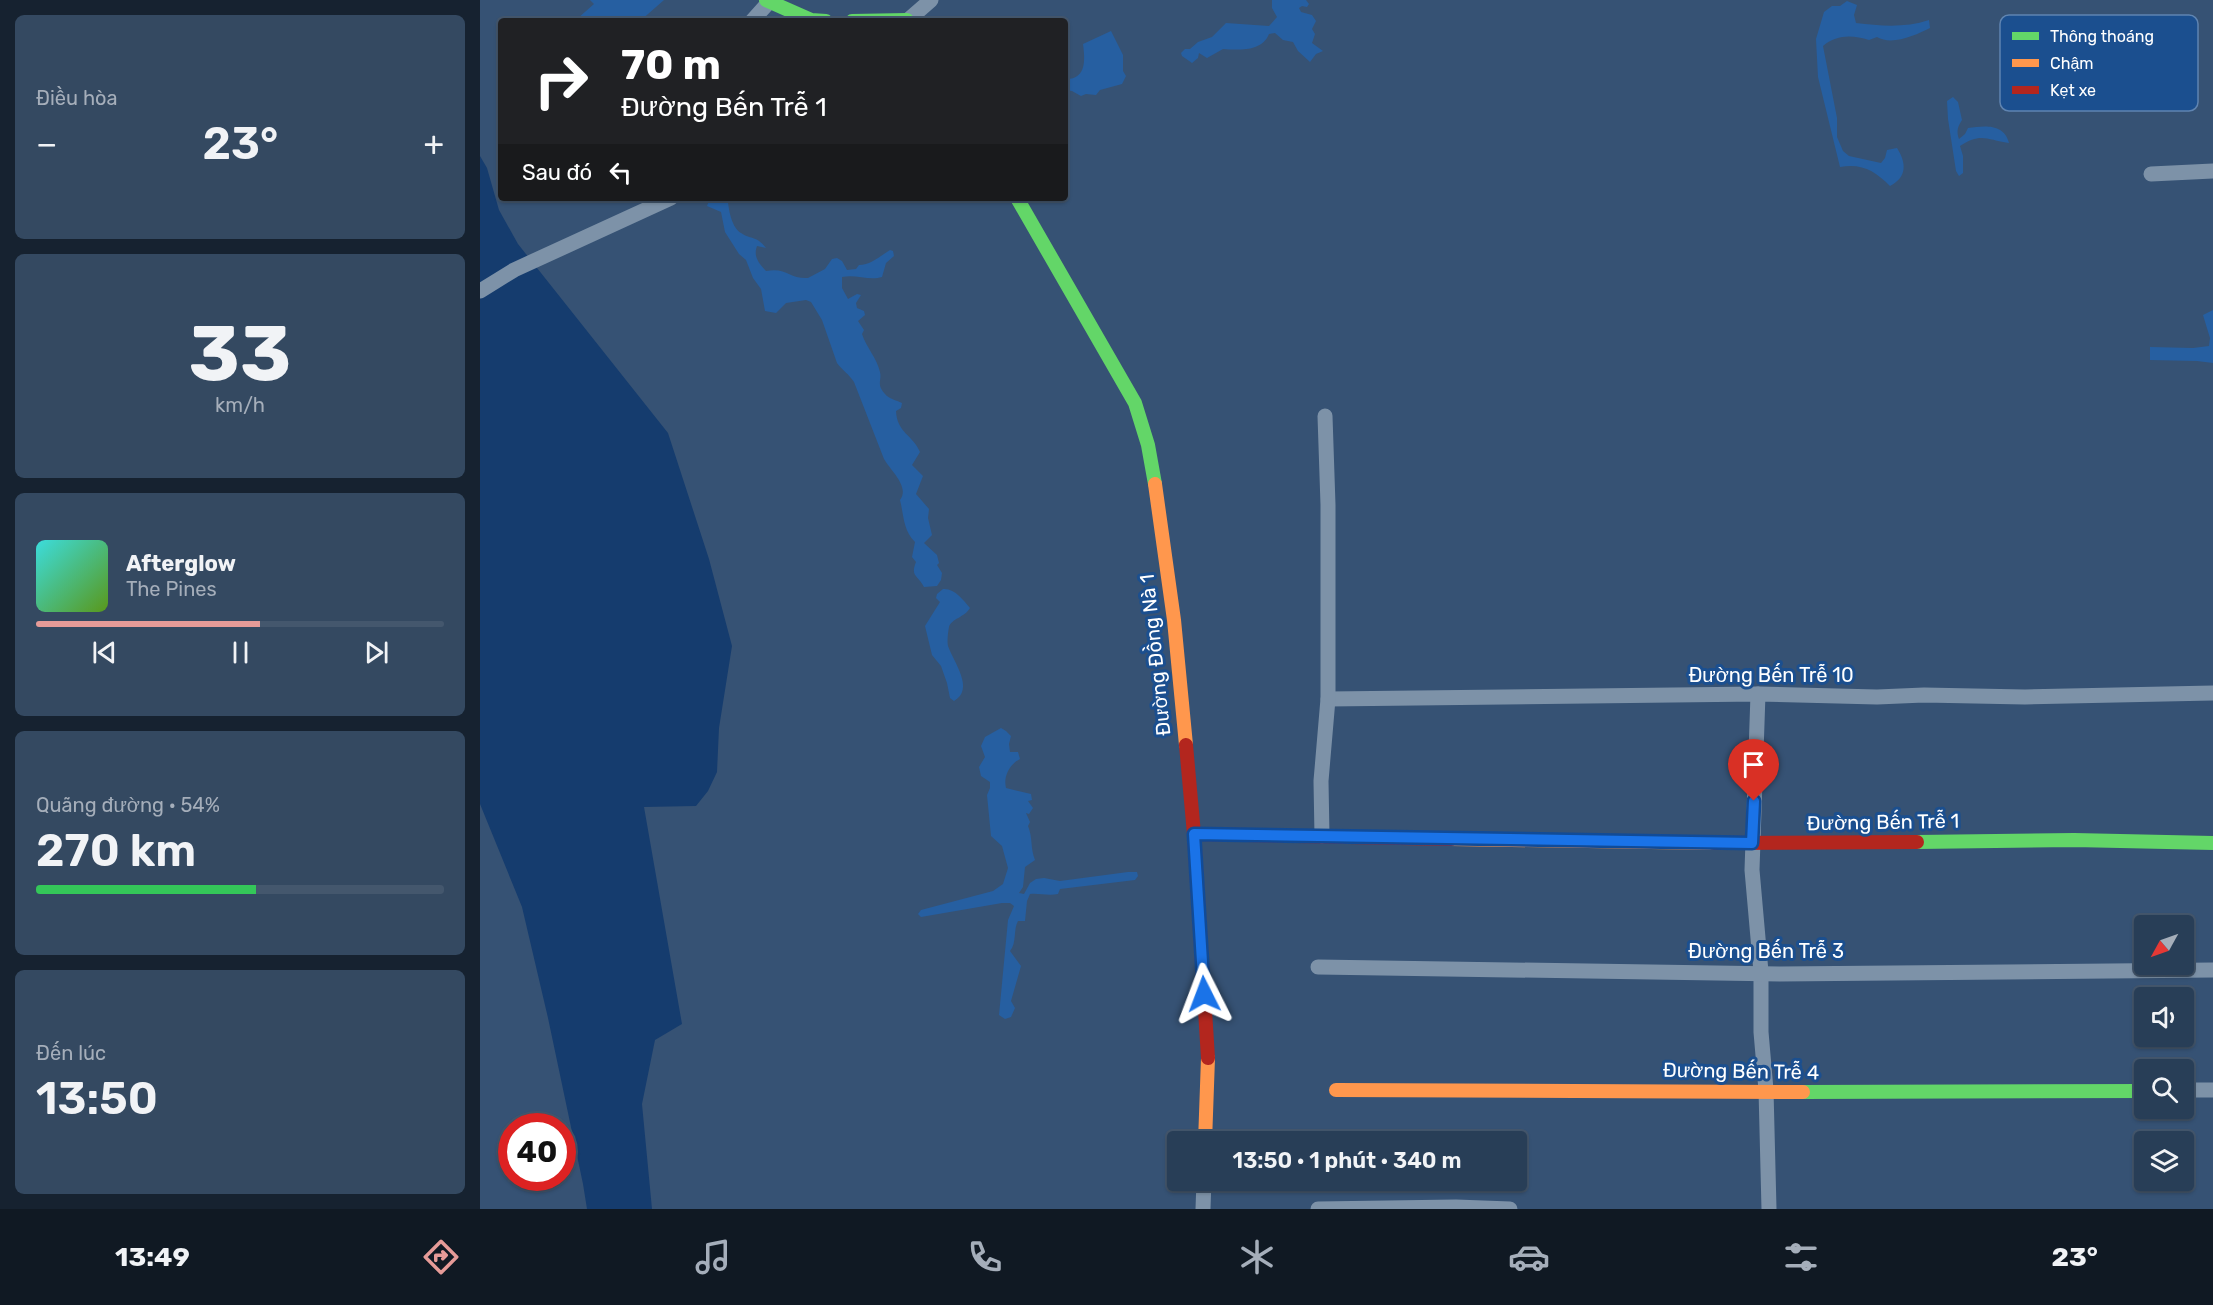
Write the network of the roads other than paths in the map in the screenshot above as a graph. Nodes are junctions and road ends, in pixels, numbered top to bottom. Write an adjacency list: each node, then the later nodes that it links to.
1 (930, 0): 5 (street)
2 (768, 1): 3 (street); 4 (street)
3 (754, 18)
4 (806, 18)
5 (910, 18)
6 (2213, 171): 7 (street)
7 (2151, 174)
8 (664, 201): 10 (street)
9 (1019, 201): 17 (street, Đường Đồng Nà 1)
10 (514, 270): 11 (street); 12 (street)
11 (480, 278)
12 (480, 291)
13 (1325, 416): 16 (street)
14 (2213, 693): 15 (street, Đường Bến Trễ 10)
15 (1758, 694): 16 (street, Đường Bến Trễ 10); 19 (street)
16 (1328, 699): 18 (street)
17 (1194, 834): 18 (street, Đường Bến Trễ 1); 29 (street, Đường Đồng Nà 1)
18 (1322, 836): 19 (street, Đường Bến Trễ 1)
19 (1752, 843): 20 (street, Đường Bến Trễ 1); 23 (street)
20 (2213, 843)
21 (1318, 967): 23 (street, Đường Bến Trễ 3)
22 (2213, 970): 23 (street, Đường Bến Trễ 3)
23 (1761, 972): 25 (street)
24 (1336, 1089): 25 (street, Đường Bến Trễ 4)
25 (1766, 1090): 28 (street, Đường Bến Trễ 4); 34 (street)
26 (2194, 1090): 27 (street)
27 (2213, 1090)
28 (2134, 1091)
29 (1205, 1131)
30 (1204, 1191): 31 (street)
31 (1204, 1209)
32 (1318, 1209): 33 (street)
33 (1510, 1209)
34 (1769, 1209)

